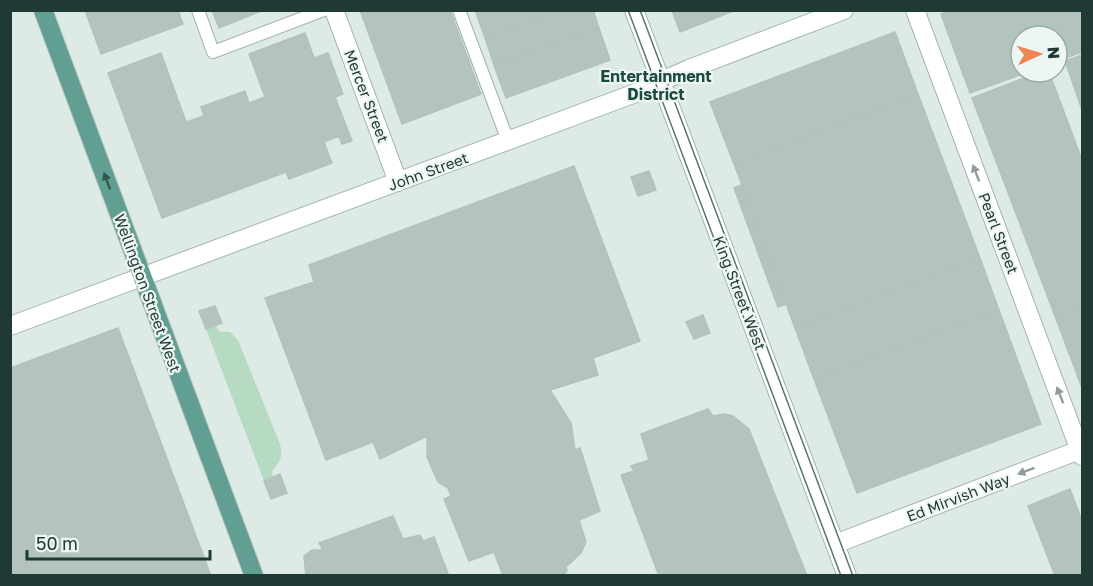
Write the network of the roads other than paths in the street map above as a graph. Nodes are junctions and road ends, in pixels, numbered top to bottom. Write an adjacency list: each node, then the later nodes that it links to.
1 (43, 10): 12 (main road, Wellington Street West, one-way to 1)
2 (198, 10): 3 (lane)
3 (324, 10)
4 (334, 10): 11 (street, Mercer Street)
5 (459, 10): 10 (lane)
6 (634, 10): 9 (street, King Street West)
7 (844, 10): 9 (street, John Street)
8 (915, 10): 14 (street, Pearl Street, one-way to 8)
9 (660, 81): 10 (street, John Street); 15 (street, King Street West)
10 (508, 141): 11 (street, John Street)
11 (398, 182): 12 (street, John Street)
12 (142, 276): 13 (street, John Street); 16 (main road, Wellington Street West)
13 (10, 326)
14 (1082, 451): 15 (street, Ed Mirvish Way, one-way to 15)
15 (835, 544): 17 (street, King Street West)
16 (254, 576)
17 (847, 576)

